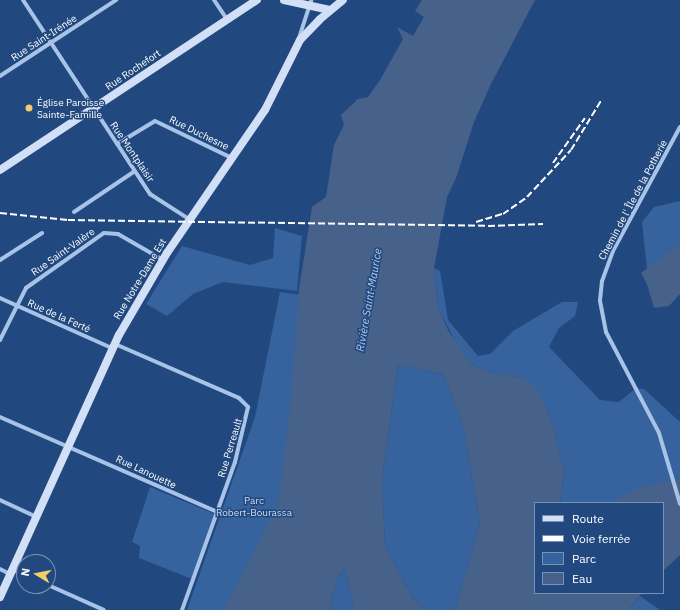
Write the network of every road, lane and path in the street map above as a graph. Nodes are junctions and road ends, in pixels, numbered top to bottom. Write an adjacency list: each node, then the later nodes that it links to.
1 (23, 0): 10 (street, Rue Montplaisir)
2 (116, 0): 10 (street, Rue Saint-Irénée)
3 (214, 0): 9 (street)
4 (257, 0): 9 (street, Rue Rochefort)
5 (284, 0): 7 (street)
6 (343, 0): 8 (street, Rue Notre-Dame Est)
7 (311, 3): 8 (street); 11 (street)
8 (330, 10): 11 (street, Rue Notre-Dame Est)
9 (226, 20): 13 (street, Rue Rochefort)
10 (51, 43): 12 (street, Rue Saint-Irénée); 13 (street, Rue Montplaisir)
11 (296, 48): 16 (street, Rue Notre-Dame Est)
12 (0, 76)
13 (94, 108): 15 (street, Rue Montplaisir); 17 (street, Rue Rochefort)
14 (680, 127): 31 (street, Chemin de l' Île de la Potherie)
15 (117, 144): 16 (street, Rue Duchesne); 18 (street, Rue Montplaisir)
16 (233, 158): 20 (street, Rue Notre-Dame Est)
17 (0, 170)
18 (135, 171): 19 (street); 20 (street, Rue Montplaisir)
19 (74, 212)
20 (189, 219): 23 (street, Rue Notre-Dame Est)
21 (42, 233): 22 (street)
22 (0, 260)
23 (162, 260): 25 (street, Rue Saint-Valère); 27 (street, Rue Notre-Dame Est)
24 (0, 298): 25 (street, Rue de la Ferté)
25 (16, 305): 26 (street, Rue Saint-Valère); 27 (street, Rue de la Ferté)
26 (0, 340)
27 (113, 346): 29 (street, Rue Notre-Dame Est); 32 (street, Rue Perreault)
28 (0, 417): 29 (street, Rue Lanouette)
29 (67, 448): 32 (street, Rue Lanouette); 33 (street, Rue Notre-Dame Est)
30 (0, 500): 33 (street)
31 (680, 504)
32 (217, 512): 40 (street, Rue Perreault)
33 (36, 517): 35 (street, Rue Notre-Dame Est)
34 (0, 569): 35 (street)
35 (11, 572): 36 (street); 38 (street, Rue Notre-Dame Est)
36 (16, 573)
37 (56, 589): 39 (street)
38 (0, 597)
39 (104, 610)
40 (182, 610)

